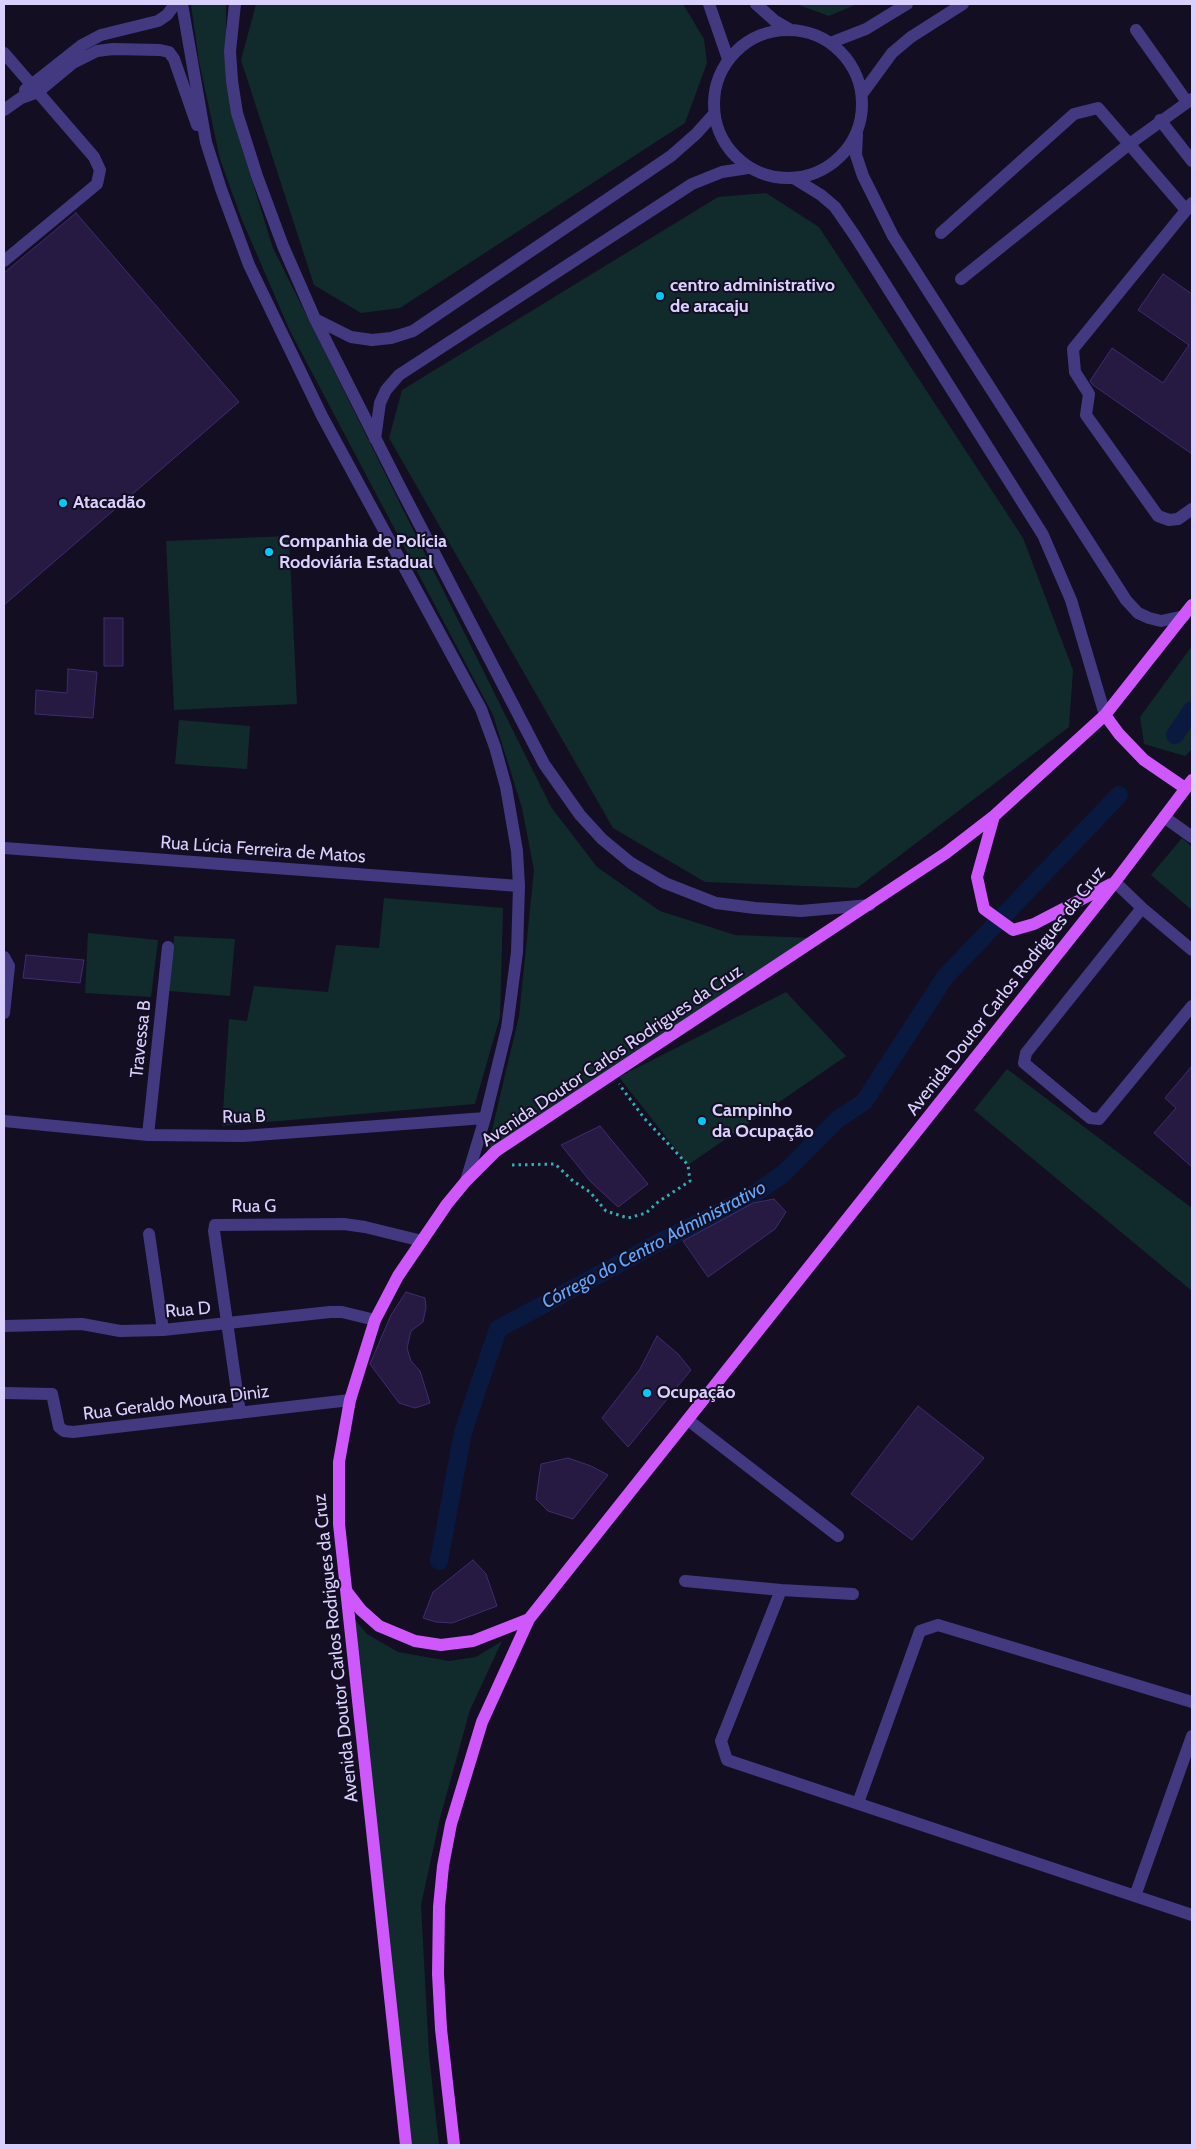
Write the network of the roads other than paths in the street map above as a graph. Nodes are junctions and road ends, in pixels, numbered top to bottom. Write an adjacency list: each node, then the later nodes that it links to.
1 (175, 4): 13 (street)
2 (182, 4): 20 (street)
3 (235, 4): 29 (street)
4 (709, 4): 12 (street)
5 (756, 4): 8 (street)
6 (907, 4): 10 (street)
7 (963, 4): 14 (street)
8 (789, 29): 10 (street); 12 (street)
9 (1136, 30): 15 (street)
10 (830, 42): 14 (street)
11 (4, 53): 13 (street)
12 (728, 59): 17 (street)
13 (35, 88): 16 (street); 20 (street); 27 (street)
14 (862, 94): 19 (street)
15 (1190, 100): 18 (street)
16 (4, 110)
17 (714, 114): 23 (street); 29 (street)
18 (1160, 120): 21 (street); 22 (street)
19 (856, 134): 24 (street); 33 (street)
20 (206, 142): 41 (street)
21 (1128, 145): 25 (street); 26 (street); 28 (street)
22 (1192, 161)
23 (748, 168): 24 (street); 30 (street)
24 (795, 179): 34 (street)
25 (1189, 207): 31 (street)
26 (941, 233)
27 (4, 261)
28 (962, 279)
29 (315, 319): 30 (street)
30 (375, 439): 42 (street)
31 (1192, 508)
32 (1192, 605): 33 (main road, Avenida Doutor Carlos Rodrigues da Cruz)
33 (1184, 616): 34 (main road, Avenida Doutor Carlos Rodrigues da Cruz)
34 (1105, 715): 35 (main road); 36 (main road, Avenida Doutor Carlos Rodrigues da Cruz)
35 (1189, 784): 37 (main road, Avenida Doutor Carlos Rodrigues da Cruz)
36 (994, 816): 40 (main road); 42 (main road, Avenida Doutor Carlos Rodrigues da Cruz)
37 (1164, 817): 38 (street); 40 (main road, Avenida Doutor Carlos Rodrigues da Cruz)
38 (1192, 837)
39 (4, 848): 41 (street, Rua Lúcia Ferreira de Matos)
40 (1115, 882): 43 (street); 62 (main road, Avenida Doutor Carlos Rodrigues da Cruz)
41 (519, 886): 50 (street)
42 (870, 905): 52 (main road, Avenida Doutor Carlos Rodrigues da Cruz)
43 (1142, 908): 45 (street); 47 (street)
44 (168, 947): 51 (street, Travessa B)
45 (1192, 950)
46 (6, 959): 48 (street)
47 (1192, 1006)
48 (4, 1013)
49 (6, 1118): 51 (street, Rua B)
50 (485, 1118): 51 (street, Rua B); 52 (street)
51 (148, 1135)
52 (466, 1181): 54 (main road, Avenida Doutor Carlos Rodrigues da Cruz)
53 (149, 1234): 58 (street)
54 (422, 1241): 55 (main road, Avenida Doutor Carlos Rodrigues da Cruz); 56 (street, Rua G)
55 (375, 1320): 56 (street, Rua D); 60 (main road, Avenida Doutor Carlos Rodrigues da Cruz)
56 (228, 1324): 58 (street, Rua D); 61 (street, Rua G)
57 (4, 1326): 58 (street, Rua D)
58 (164, 1330)
59 (4, 1393): 61 (street, Rua Geraldo Moura Diniz)
60 (350, 1400): 61 (street, Rua Geraldo Moura Diniz); 66 (main road, Avenida Doutor Carlos Rodrigues da Cruz)
61 (240, 1413)
62 (688, 1420): 63 (street); 68 (main road, Avenida Doutor Carlos Rodrigues da Cruz)
63 (838, 1536)
64 (685, 1581): 65 (street)
65 (781, 1590): 67 (street); 71 (street)
66 (347, 1592): 68 (main road); 74 (main road, Avenida Doutor Carlos Rodrigues da Cruz)
67 (853, 1594)
68 (529, 1619): 75 (main road, Avenida Doutor Carlos Rodrigues da Cruz)
69 (1192, 1702): 71 (street)
70 (1192, 1736): 72 (street)
71 (858, 1803): 72 (street)
72 (1135, 1896): 73 (street)
73 (1192, 1915)
74 (406, 2145)
75 (454, 2145)

